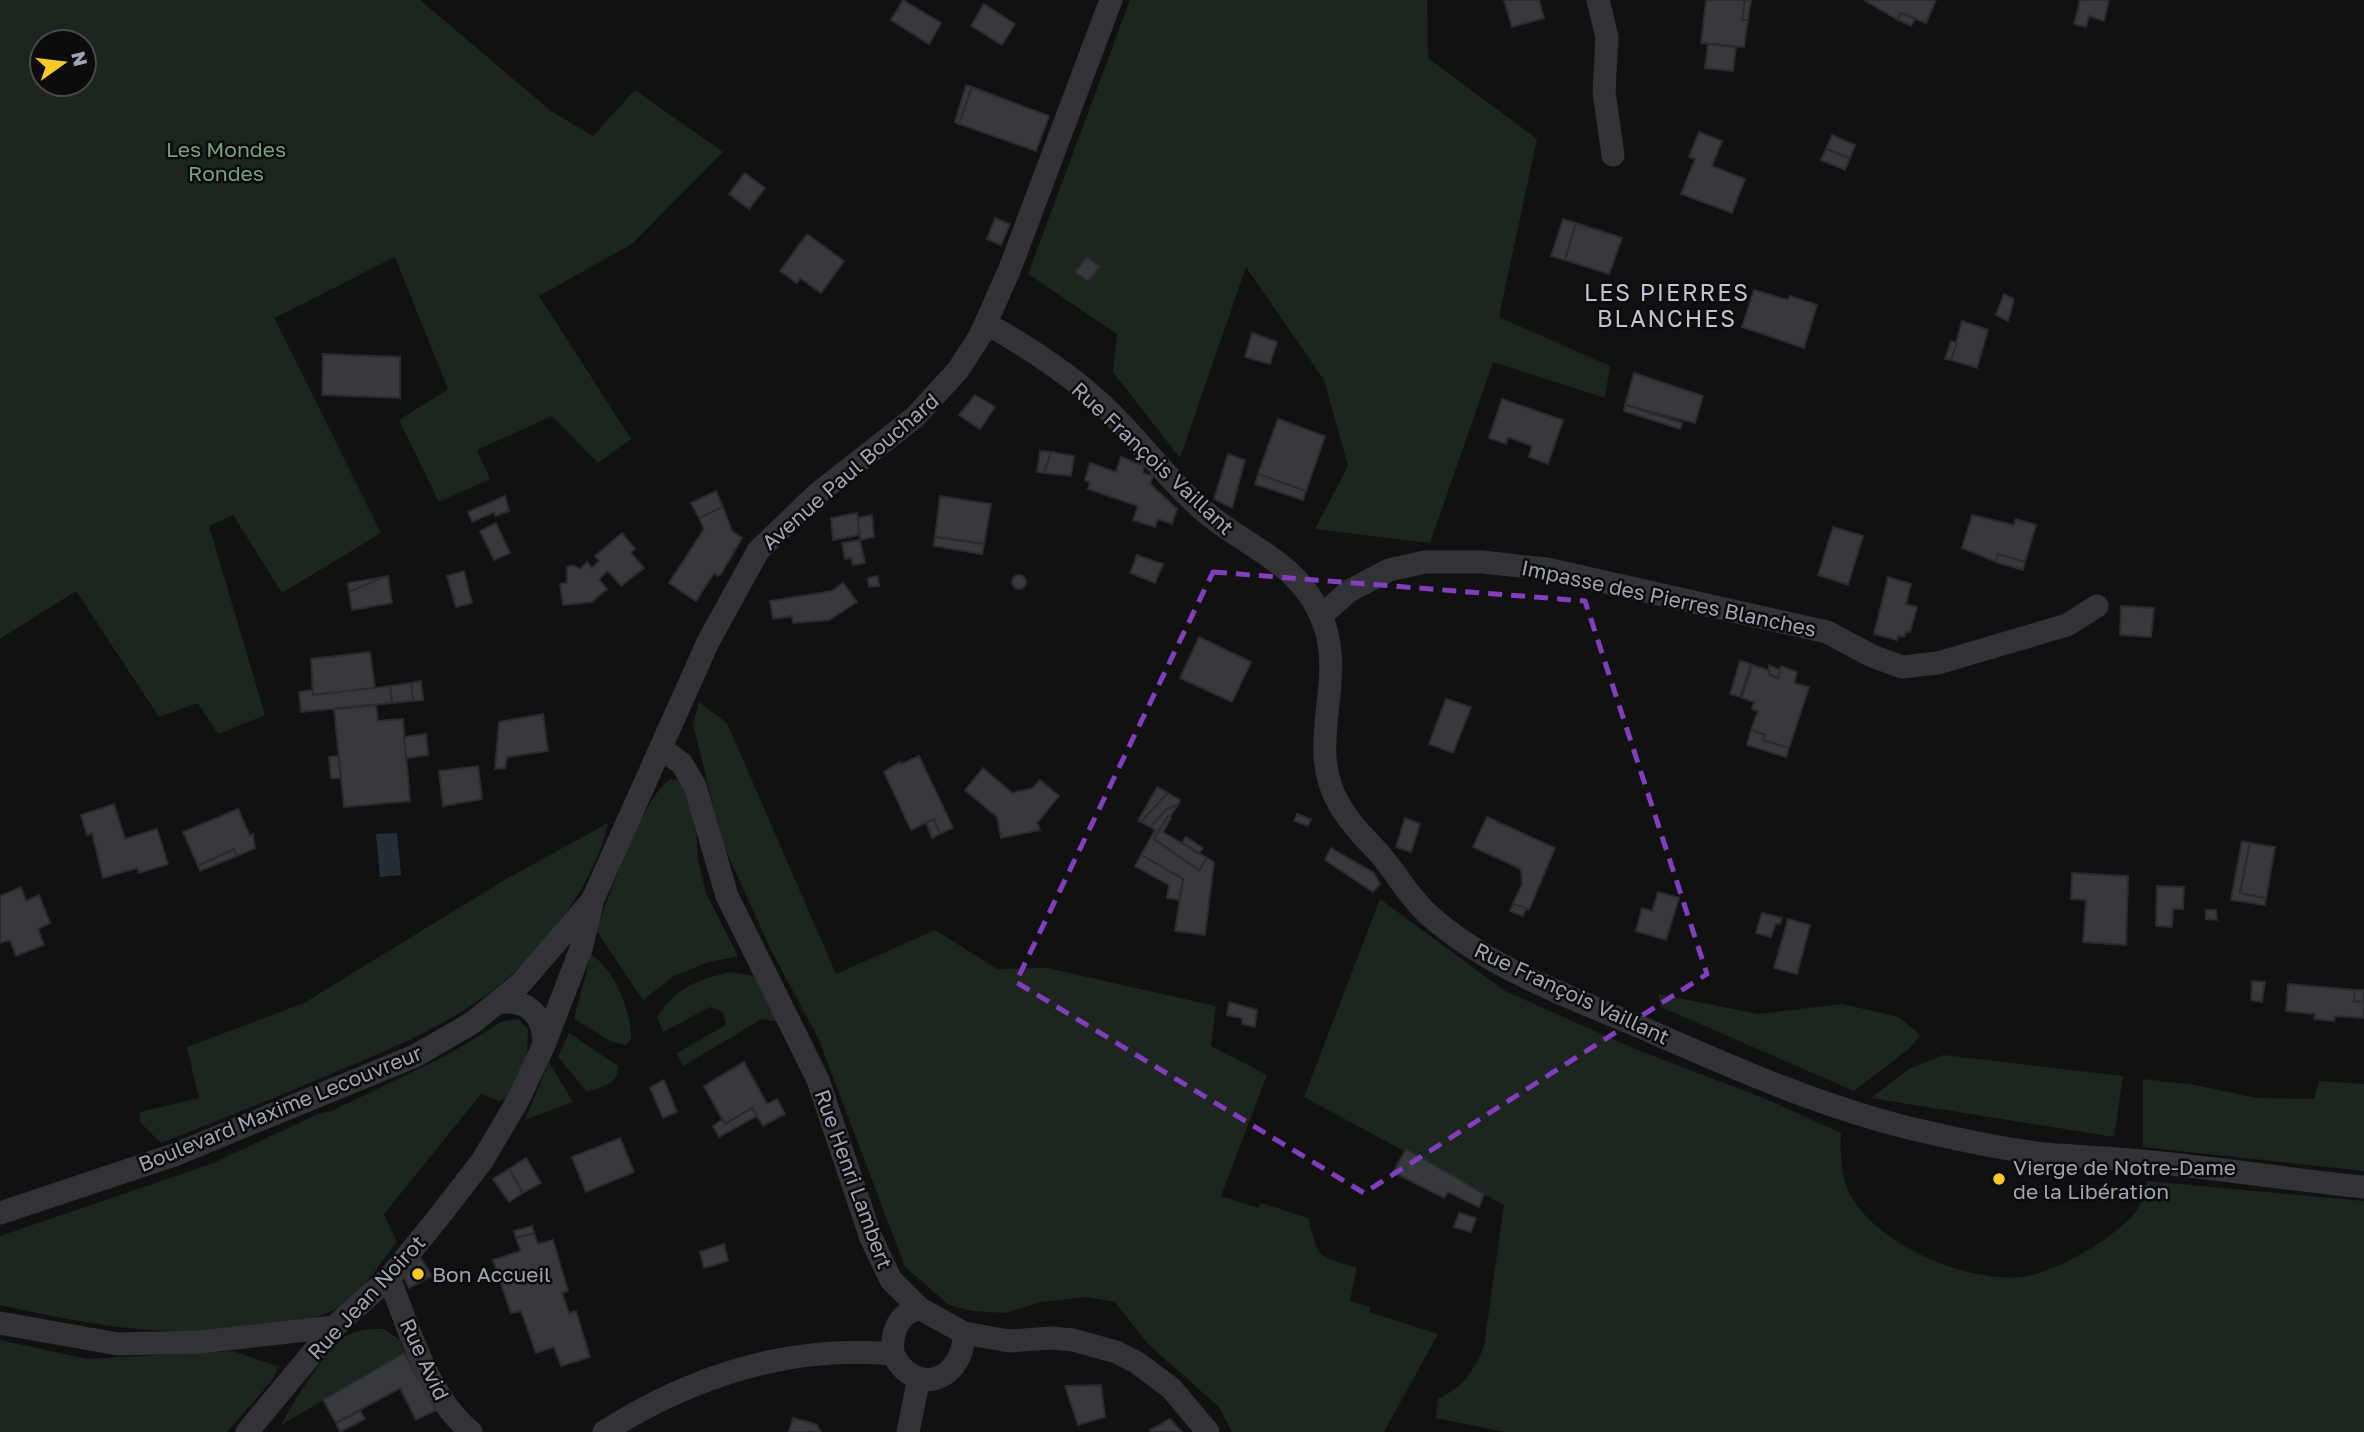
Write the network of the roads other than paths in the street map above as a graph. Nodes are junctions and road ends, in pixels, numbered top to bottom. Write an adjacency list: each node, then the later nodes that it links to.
1 (1111, 0): 4 (street, Avenue Paul Bouchard)
2 (1598, 0): 3 (street)
3 (1613, 155)
4 (987, 324): 6 (street, Rue François Vaillant); 7 (street, Avenue Paul Bouchard)
5 (2097, 606): 6 (street, Impasse des Pierres Blanches)
6 (1321, 616): 11 (street, Rue François Vaillant)
7 (661, 748): 8 (street, Avenue Paul Bouchard); 14 (street, Rue Henri Lambert)
8 (593, 899): 9 (street, Boulevard Maxime Lecouvreur); 10 (street, Rue Jean Noirot)
9 (497, 1003): 10 (street); 12 (street, Boulevard Maxime Lecouvreur)
10 (544, 1045): 13 (street, Rue Jean Noirot)
11 (2364, 1187)
12 (0, 1213)
13 (389, 1278): 16 (street, Rue Jean Noirot); 21 (street, Rue Avid)
14 (919, 1308): 17 (street, Rue Henri Lambert); 18 (street)
15 (0, 1323): 16 (street)
16 (334, 1327): 20 (street, Rue Jean Noirot)
17 (964, 1333): 19 (street); 24 (street, Rue Henri Lambert)
18 (893, 1354): 19 (street); 22 (street)
19 (919, 1378): 23 (street)
20 (247, 1432)
21 (471, 1432)
22 (604, 1432)
23 (908, 1432)
24 (1208, 1432)

